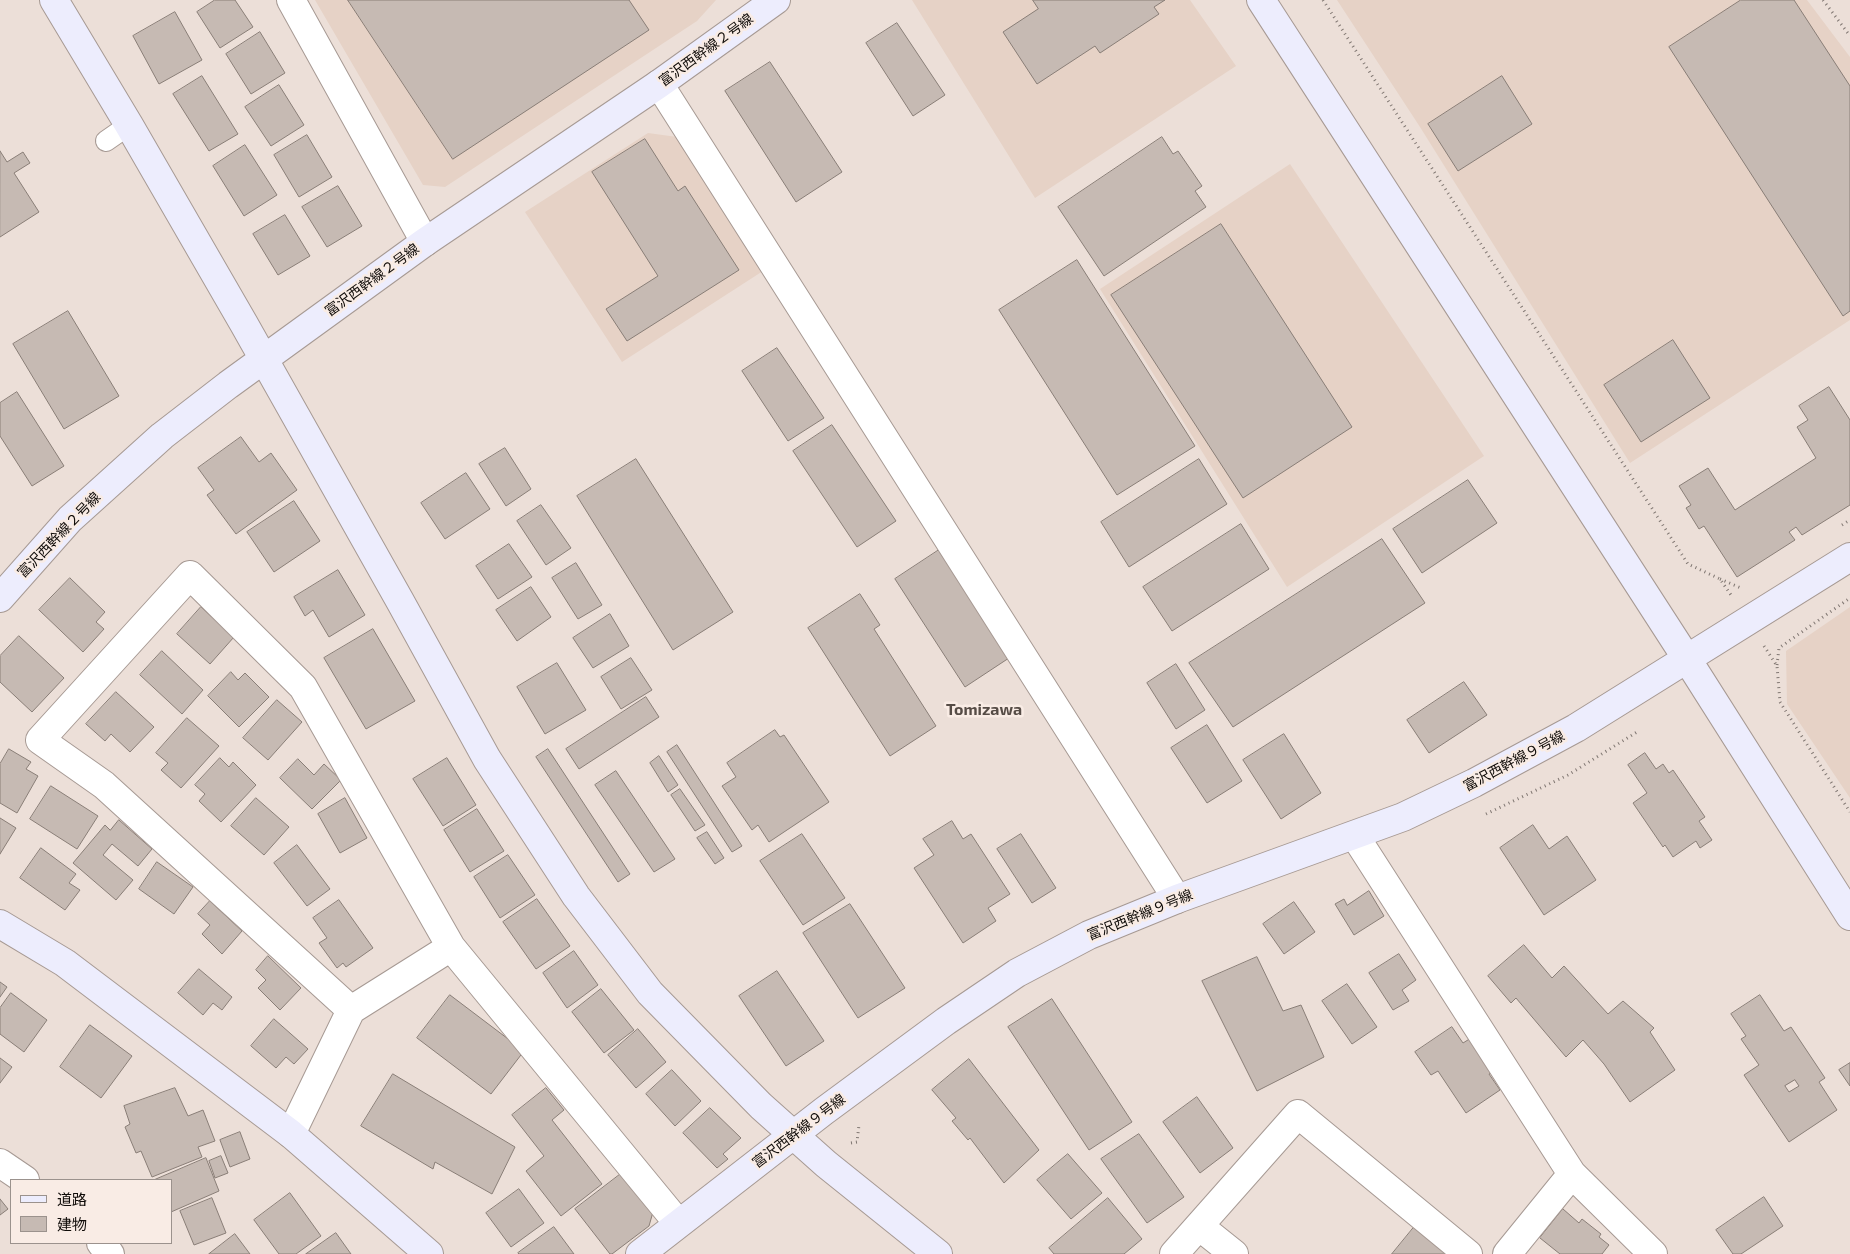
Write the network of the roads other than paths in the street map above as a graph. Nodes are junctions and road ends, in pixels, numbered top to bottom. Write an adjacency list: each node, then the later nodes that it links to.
1 (54, 0): 6 (street)
2 (291, 0): 8 (street)
3 (776, 0): 5 (street, 富沢西幹線２号線)
4 (1261, 0): 12 (street)
5 (659, 84): 8 (street, 富沢西幹線２号線); 14 (street)
6 (129, 125): 7 (lane); 9 (street)
7 (106, 141)
8 (425, 242): 9 (street, 富沢西幹線２号線)
9 (262, 358): 11 (street, 富沢西幹線２号線); 20 (street)
10 (1850, 557): 12 (street, 富沢西幹線９号線)
11 (0, 598)
12 (1687, 659): 13 (street, 富沢西幹線９号線); 15 (street)
13 (1355, 836): 14 (street, 富沢西幹線９号線); 22 (street)
14 (1177, 899): 20 (street, 富沢西幹線９号線)
15 (1850, 916)
16 (0, 924): 19 (street)
17 (450, 947): 18 (street); 18 (street); 24 (street)
18 (351, 1010): 19 (street)
19 (291, 1134): 29 (street)
20 (792, 1135): 24 (street, 富沢西幹線９号線); 31 (street)
21 (0, 1163): 23 (street)
22 (1572, 1174): 27 (street); 35 (street)
23 (24, 1179)
24 (678, 1223): 30 (street, 富沢西幹線９号線)
25 (1199, 1226): 32 (street); 33 (street); 34 (street)
26 (102, 1244): 28 (street)
27 (1642, 1251)
28 (110, 1254)
29 (429, 1254)
30 (640, 1254)
31 (938, 1254)
32 (1174, 1254)
33 (1234, 1254)
34 (1468, 1254)
35 (1507, 1254)

